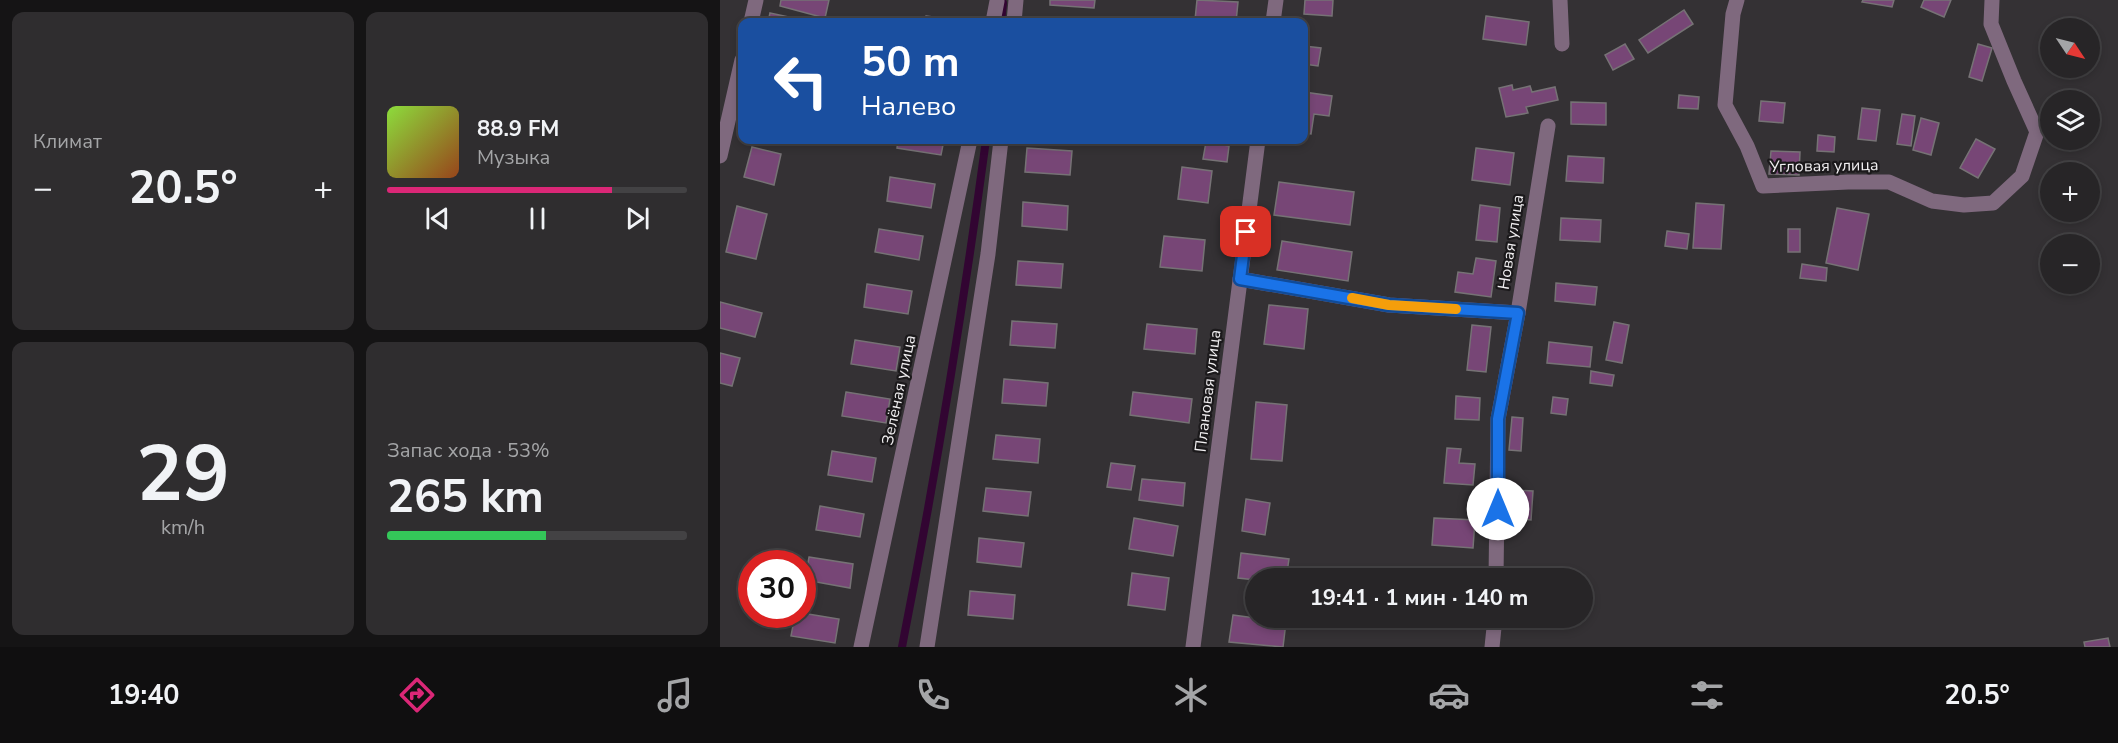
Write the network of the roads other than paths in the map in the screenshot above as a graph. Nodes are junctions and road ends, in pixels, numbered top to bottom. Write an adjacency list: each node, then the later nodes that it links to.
1 (756, 0): 8 (street)
2 (1016, 0): 10 (street)
3 (1276, 0): 11 (street)
4 (1560, 0): 12 (street)
5 (1737, 0): 6 (street, Угловая улица)
6 (1992, 0)
7 (998, 1): 9 (street)
8 (752, 18)
9 (994, 18)
10 (1014, 18)
11 (1274, 18)
12 (1562, 44)
13 (738, 77): 18 (street)
14 (1548, 126): 20 (street, Новая улица)
15 (969, 144): 23 (street, Зелёная улица)
16 (1001, 144): 24 (street)
17 (1257, 144): 19 (street, Плановая улица)
18 (720, 156)
19 (1240, 279): 20 (street); 25 (street, Плановая улица)
20 (1518, 313): 21 (street, Новая улица)
21 (1496, 568)
22 (1494, 628): 26 (street)
23 (861, 647)
24 (927, 647)
25 (1193, 647)
26 (1492, 647)

